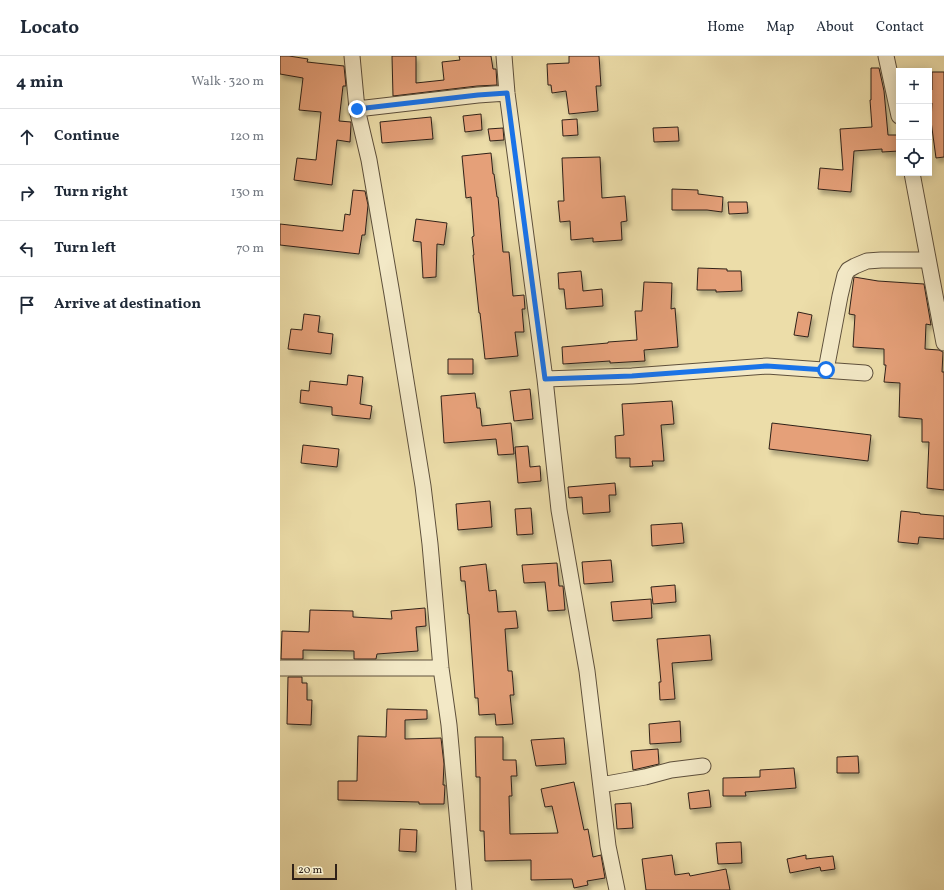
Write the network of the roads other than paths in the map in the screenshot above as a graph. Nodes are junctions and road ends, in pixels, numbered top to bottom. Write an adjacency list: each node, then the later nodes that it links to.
1 (352, 56): 6 (street)
2 (504, 56): 4 (street)
3 (886, 56): 5 (street)
4 (507, 93): 6 (street); 12 (street)
5 (896, 104)
6 (357, 109): 14 (street)
7 (913, 176): 8 (street)
8 (928, 260): 9 (street); 10 (street)
9 (944, 343)
10 (826, 370): 11 (street); 12 (street)
11 (865, 373)
12 (545, 379): 16 (street)
13 (280, 668): 14 (street)
14 (441, 668): 17 (street)
15 (703, 766): 16 (street)
16 (601, 785): 18 (street)
17 (464, 890)
18 (617, 890)

